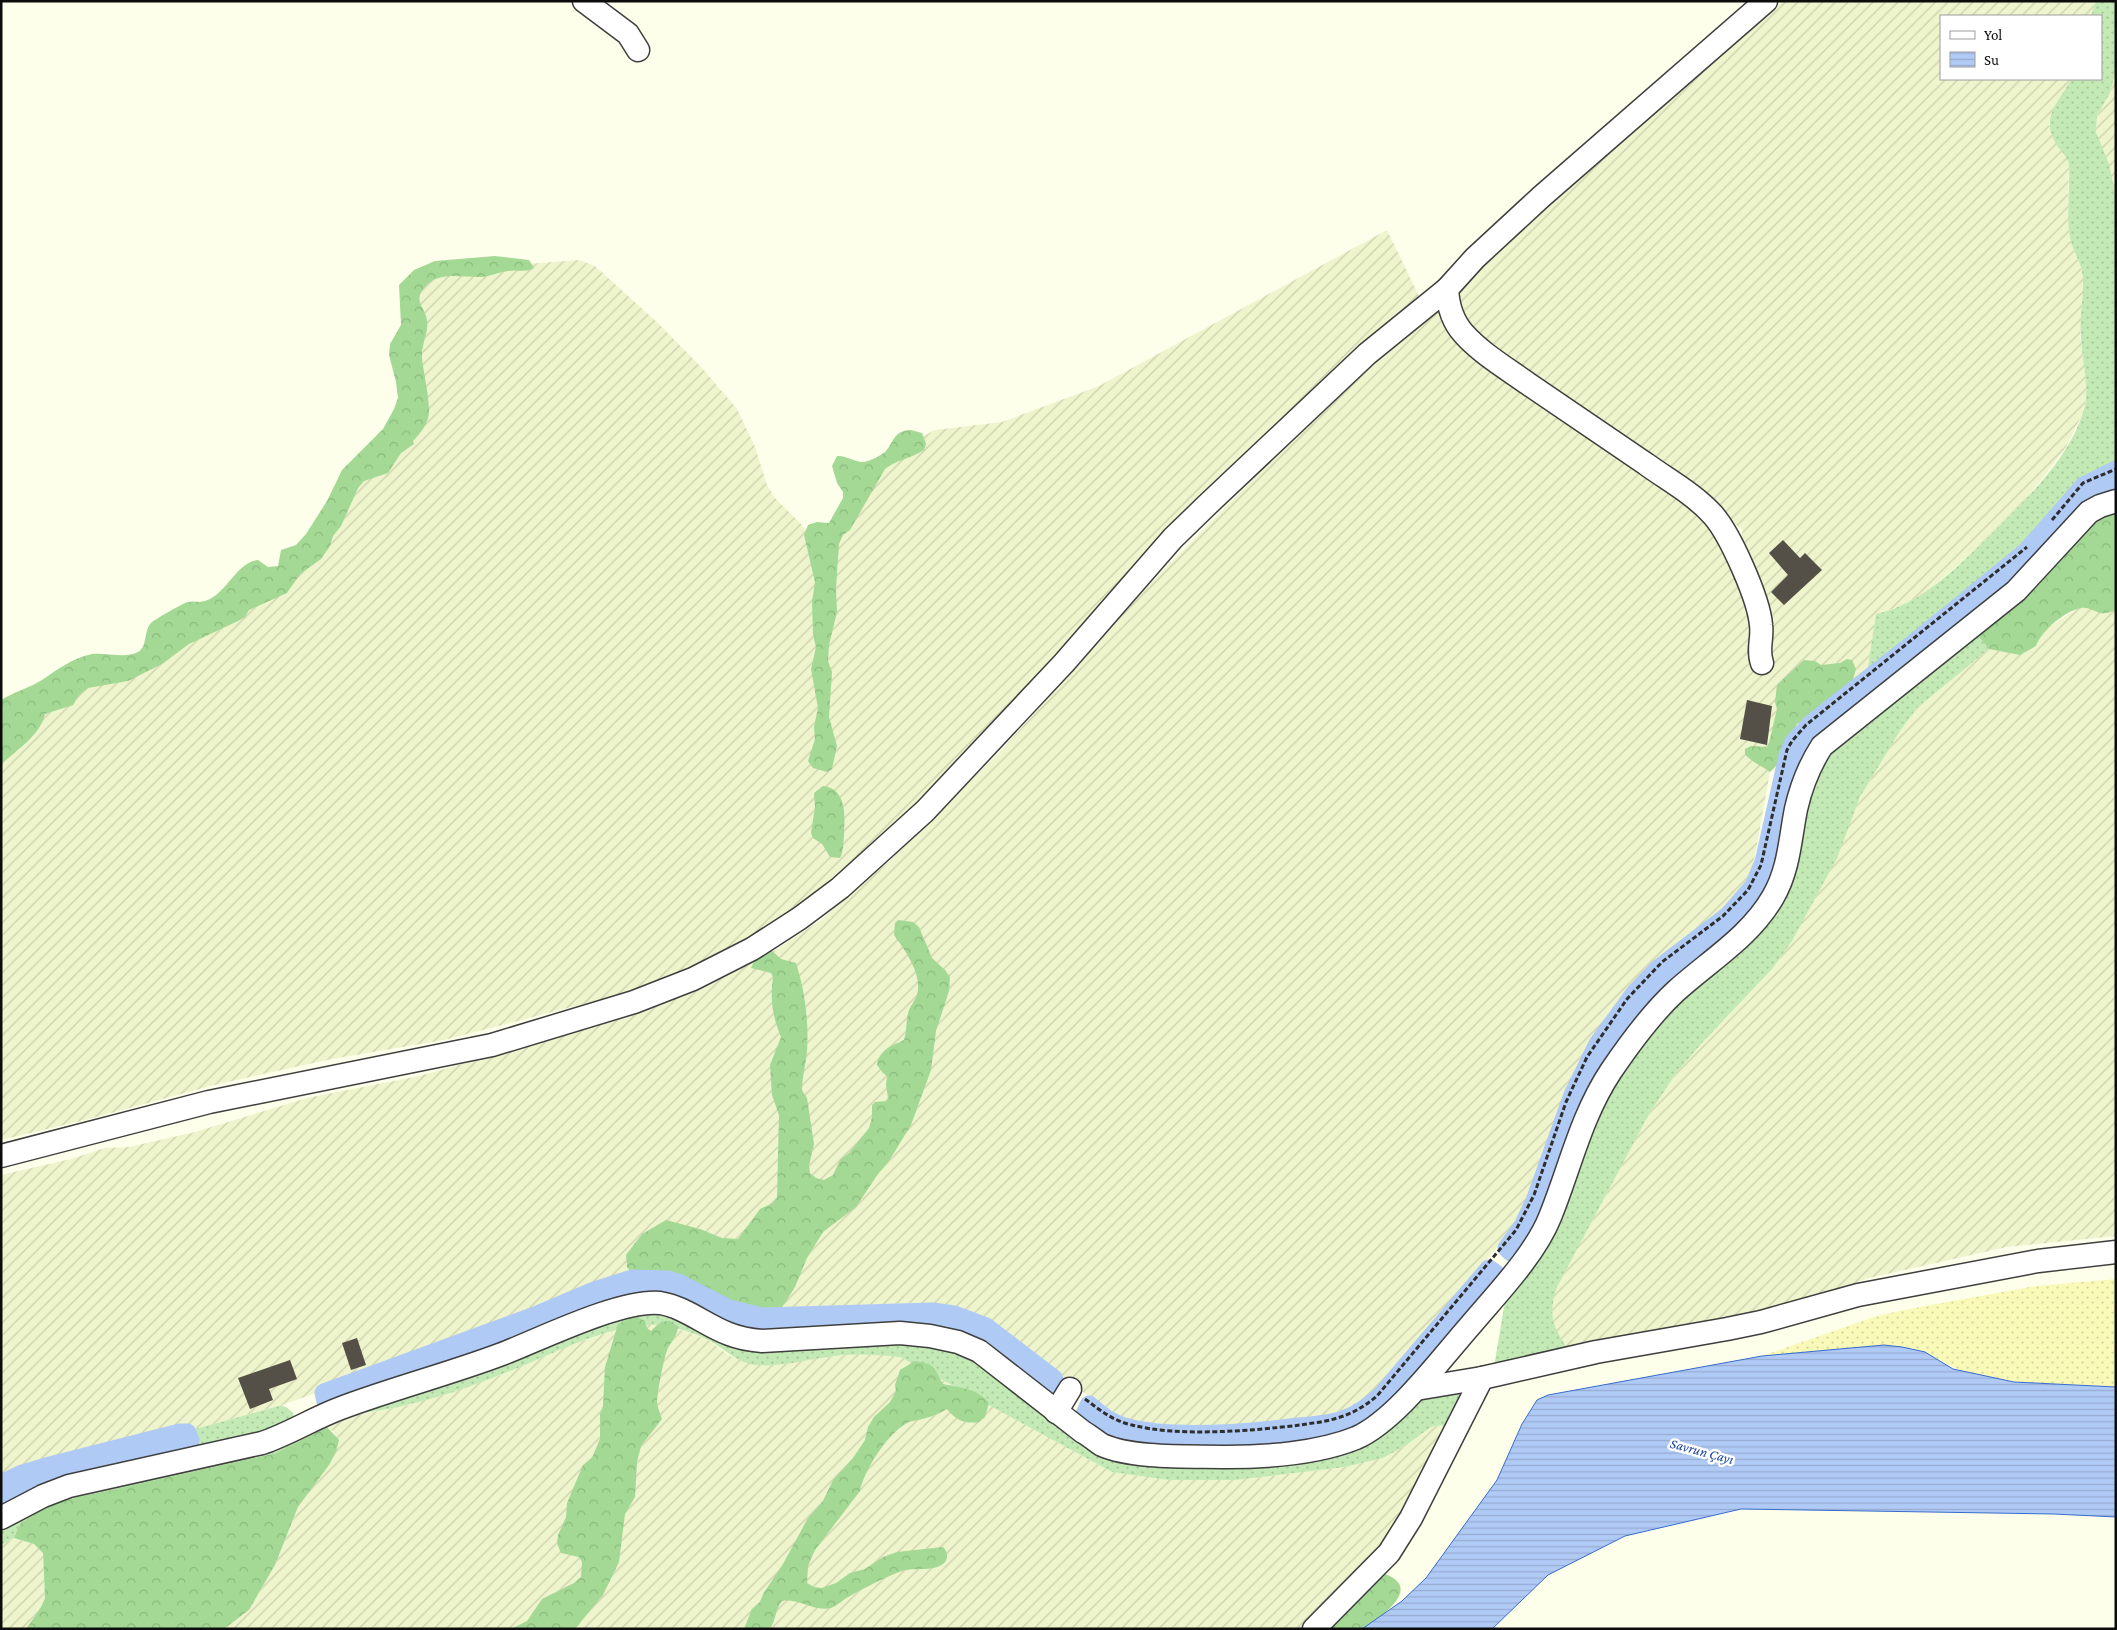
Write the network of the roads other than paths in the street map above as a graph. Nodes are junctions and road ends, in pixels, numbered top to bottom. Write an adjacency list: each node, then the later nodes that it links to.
1 (584, 1): 3 (street)
2 (1766, 1): 4 (street)
3 (638, 50)
4 (1447, 289): 6 (street); 7 (street)
5 (2116, 501): 11 (street)
6 (1762, 662)
7 (1, 1156)
8 (2116, 1252): 9 (street)
9 (1482, 1378): 11 (street); 14 (street)
10 (1070, 1389): 12 (street)
11 (1416, 1389): 12 (street)
12 (1056, 1412): 13 (street)
13 (1, 1518)
14 (1314, 1629)

